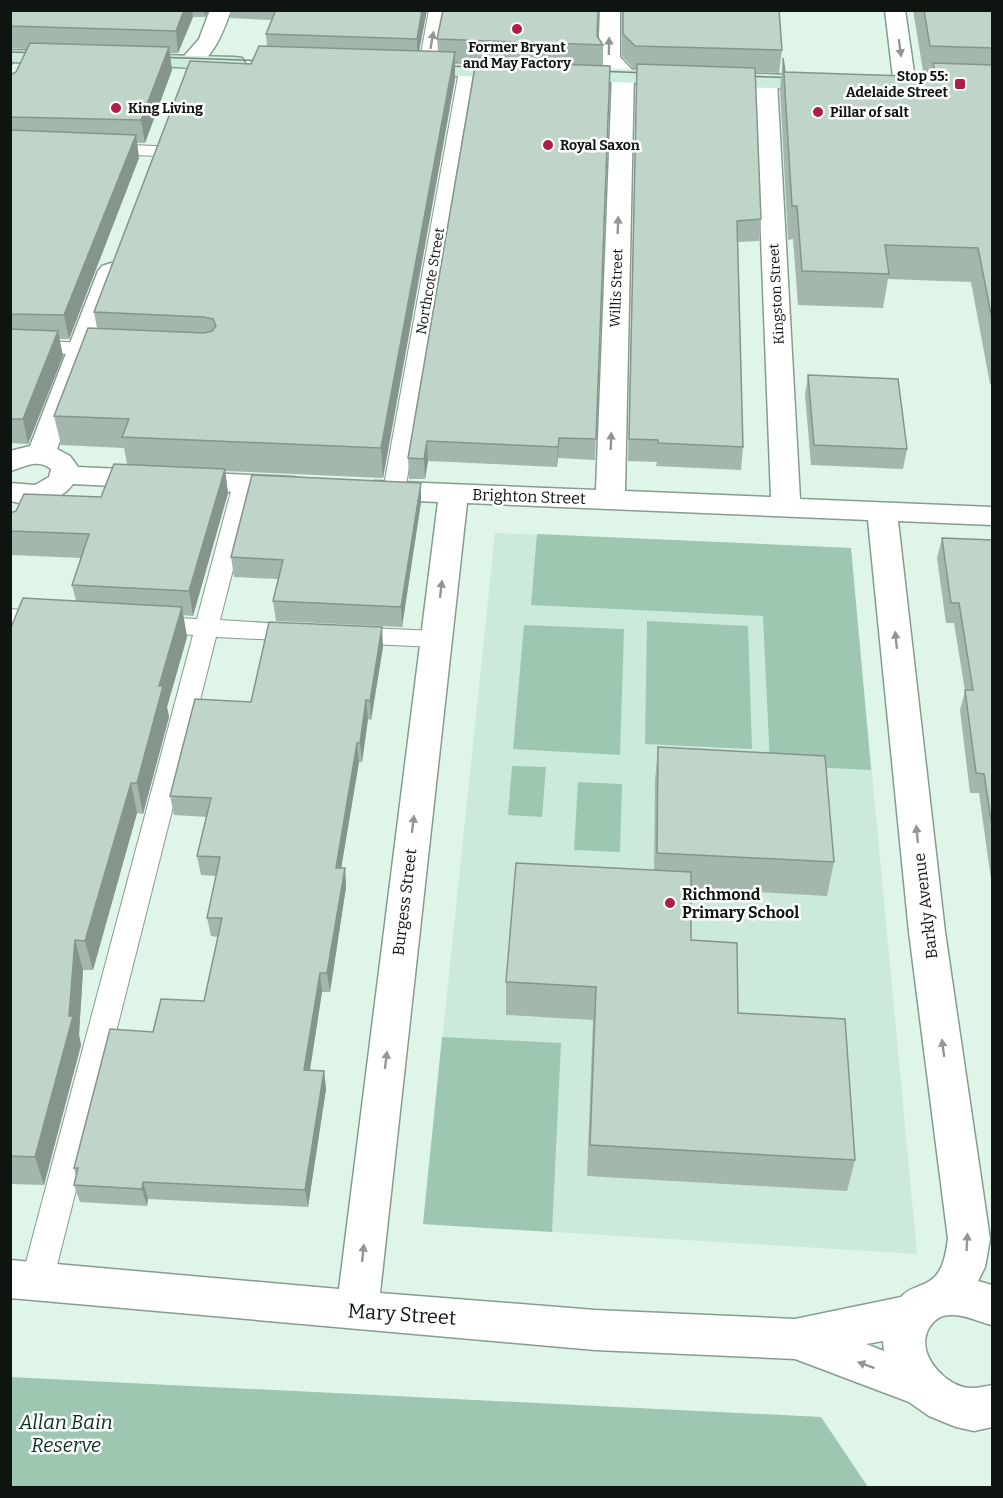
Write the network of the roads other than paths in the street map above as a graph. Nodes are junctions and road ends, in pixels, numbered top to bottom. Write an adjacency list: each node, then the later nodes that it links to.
1 (221, 10): 12 (street)
2 (437, 10): 10 (lane, one-way to 2)
3 (610, 10): 13 (street, one-way to 3)
4 (895, 10): 17 (street, one-way to 17)
5 (84, 58): 7 (main road)
6 (107, 59): 12 (main road)
7 (18, 63)
8 (260, 64): 12 (main road)
9 (391, 69): 10 (main road)
10 (426, 70): 11 (main road)
11 (467, 71): 13 (main road); 29 (lane, Northcote Street)
12 (186, 72)
13 (623, 76): 14 (main road); 31 (street, Willis Street, one-way to 13)
14 (766, 81): 15 (main road); 33 (street, Kingston Street)
15 (847, 84)
16 (882, 85): 17 (main road)
17 (905, 86): 18 (main road)
18 (927, 87)
19 (82, 149): 20 (lane)
20 (156, 151)
21 (117, 254): 23 (street)
22 (10, 345): 23 (lane)
23 (81, 349): 24 (lane); 25 (street)
24 (120, 351)
25 (41, 454): 26 (street); 27 (street)
26 (10, 462)
27 (65, 475): 28 (street, Brighton Street); 32 (street)
28 (244, 484): 29 (street, Brighton Street); 39 (lane)
29 (394, 491): 30 (street, Brighton Street)
30 (454, 493): 31 (street, Brighton Street); 40 (street, Burgess Street, one-way to 30)
31 (610, 500): 33 (street, Brighton Street)
32 (16, 502)
33 (786, 508): 34 (street, Brighton Street)
34 (882, 511): 35 (street, Brighton Street); 42 (street, Barkly Avenue, one-way to 34)
35 (993, 516)
36 (10, 617): 37 (lane)
37 (68, 620)
38 (126, 624): 39 (lane)
39 (206, 628): 40 (lane); 41 (lane)
40 (435, 639): 44 (street, Burgess Street, one-way to 40)
41 (23, 1280): 44 (street, Mary Street)
42 (946, 1294): 43 (street); 45 (street)
43 (993, 1305)
44 (357, 1311): 46 (street, Mary Street)
45 (911, 1315): 46 (street, Mary Street); 47 (street)
46 (795, 1339): 47 (street, Mary Street, one-way to 46)
47 (921, 1385): 48 (street)
48 (993, 1406)

